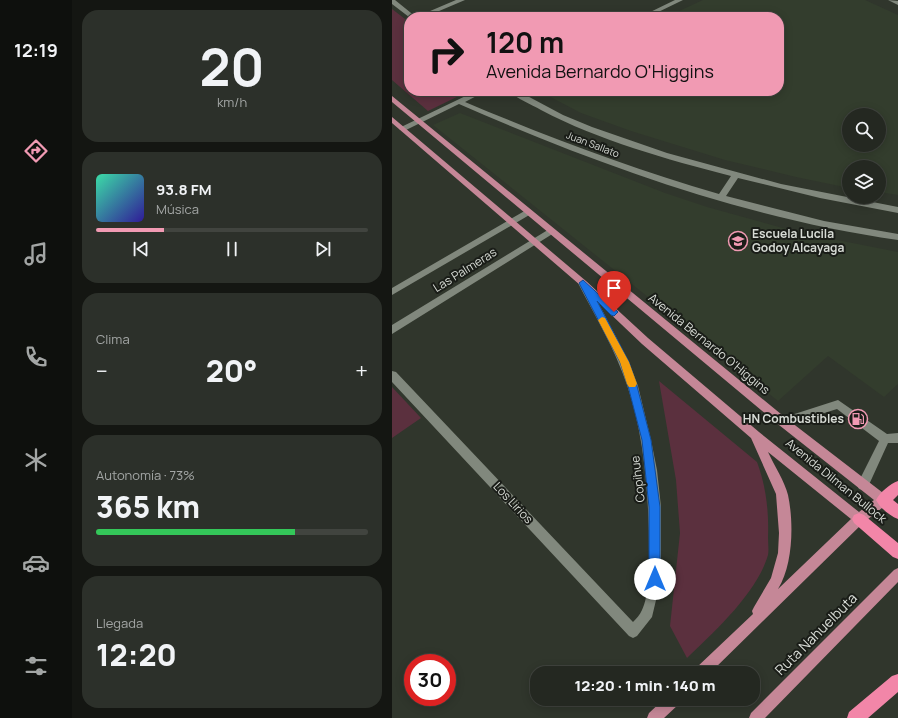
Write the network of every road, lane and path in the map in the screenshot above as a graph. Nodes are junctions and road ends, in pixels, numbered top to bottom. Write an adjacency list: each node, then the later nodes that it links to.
1 (462, 0): 7 (street)
2 (680, 0): 8 (street)
3 (891, 0): 5 (street)
4 (392, 1): 6 (street)
5 (898, 3)
6 (406, 12)
7 (432, 12)
8 (654, 12)
9 (472, 96): 12 (street)
10 (523, 96): 16 (street, Juan Sallato)
11 (392, 98): 14 (main road, Avenida Bernardo O'Higgins)
12 (460, 102): 14 (street); 17 (street, Juan Sallato)
13 (392, 119): 15 (main road)
14 (419, 121): 15 (street); 19 (main road, Avenida Bernardo O'Higgins)
15 (403, 128): 20 (main road)
16 (736, 174): 17 (street); 18 (street, Juan Sallato)
17 (721, 198): 22 (street, Juan Sallato)
18 (898, 210)
19 (528, 212): 20 (street, Las Palmeras); 21 (main road, Avenida Bernardo O'Higgins)
20 (511, 222): 23 (main road); 25 (street, Las Palmeras)
21 (551, 231): 23 (street, Las Palmeras); 28 (main road, Avenida Bernardo O'Higgins)
22 (898, 237)
23 (533, 241): 24 (main road); 26 (street, Las Palmeras)
24 (583, 283): 29 (main road, Avenida Dilman Bullock); 40 (street, Copihue)
25 (392, 292)
26 (392, 330)
27 (392, 375): 40 (street, Los Lirios)
28 (783, 422): 31 (street); 32 (main road, Avenida Bernardo O'Higgins)
29 (755, 435): 36 (main road, Avenida Dilman Bullock); 39 (main road)
30 (898, 438): 31 (street)
31 (885, 439): 32 (street)
32 (863, 485): 34 (main road, Avenida Bernardo O'Higgins)
33 (898, 487): 34 (highway)
34 (883, 500): 35 (highway, Avenida Dilman Bullock); 36 (main road)
35 (898, 513)
36 (859, 519): 37 (highway, Avenida Dilman Bullock); 39 (main road)
37 (898, 552)
38 (898, 574): 45 (main road, Ruta Nahuelbuta)
39 (751, 623): 41 (main road)
40 (633, 632)
41 (708, 666)
42 (898, 682): 46 (highway)
43 (667, 706): 44 (main road)
44 (654, 718)
45 (756, 718)
46 (855, 718)

